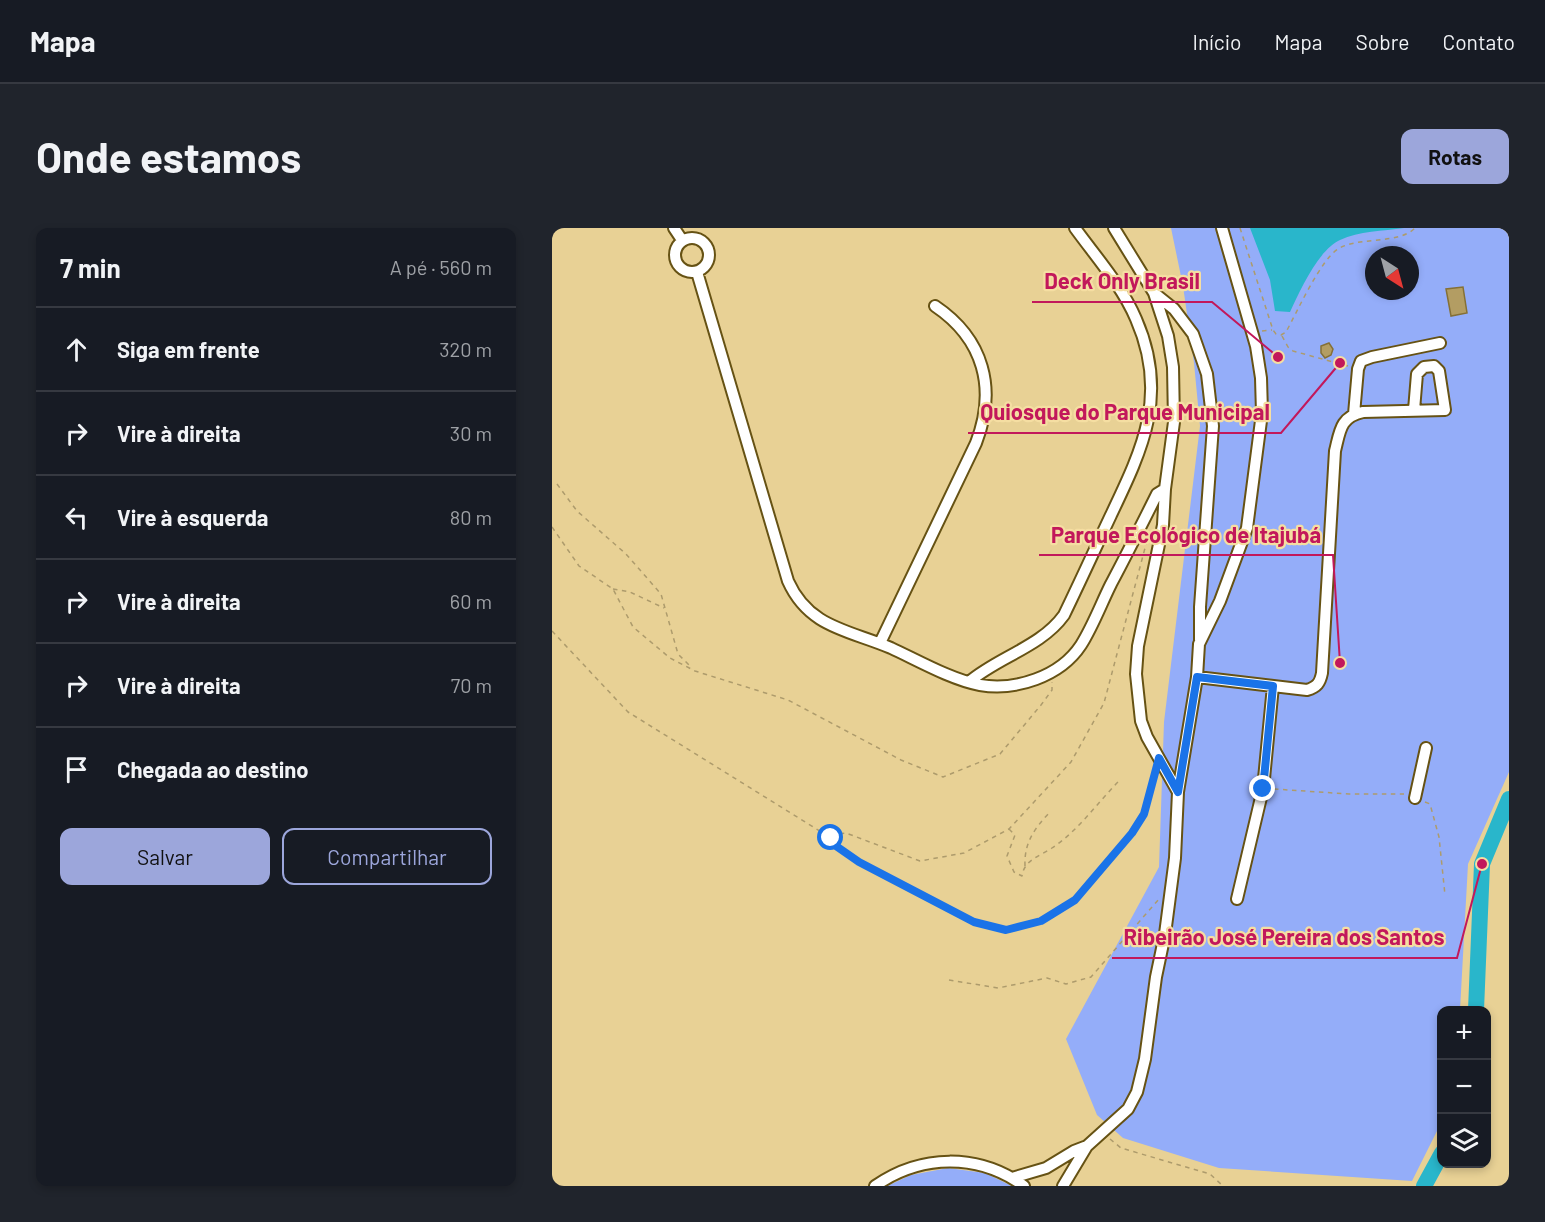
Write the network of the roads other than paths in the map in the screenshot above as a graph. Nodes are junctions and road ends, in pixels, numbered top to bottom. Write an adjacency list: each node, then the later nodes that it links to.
1 (674, 228): 5 (street)
2 (1075, 228): 16 (street)
3 (1114, 228): 7 (street)
4 (1222, 228): 14 (street)
5 (682, 240): 6 (street); 6 (street)
6 (697, 272): 13 (street)
7 (1154, 293): 12 (street); 14 (street)
8 (935, 306): 13 (street)
9 (1440, 343): 11 (street)
10 (1414, 410): 10 (street); 11 (street)
11 (1354, 414): 17 (street)
12 (1165, 489): 16 (street); 19 (street)
13 (880, 643): 16 (street)
14 (1199, 644): 15 (street)
15 (1197, 677): 17 (street); 19 (street)
16 (969, 682)
17 (1273, 686): 21 (street)
18 (1426, 748): 20 (street)
19 (1178, 792): 22 (street)
20 (1415, 798)
21 (1237, 899)
22 (1087, 1146): 23 (street); 26 (street)
23 (1012, 1178): 24 (street); 25 (street)
24 (875, 1186)
25 (1024, 1186)
26 (1064, 1186)

